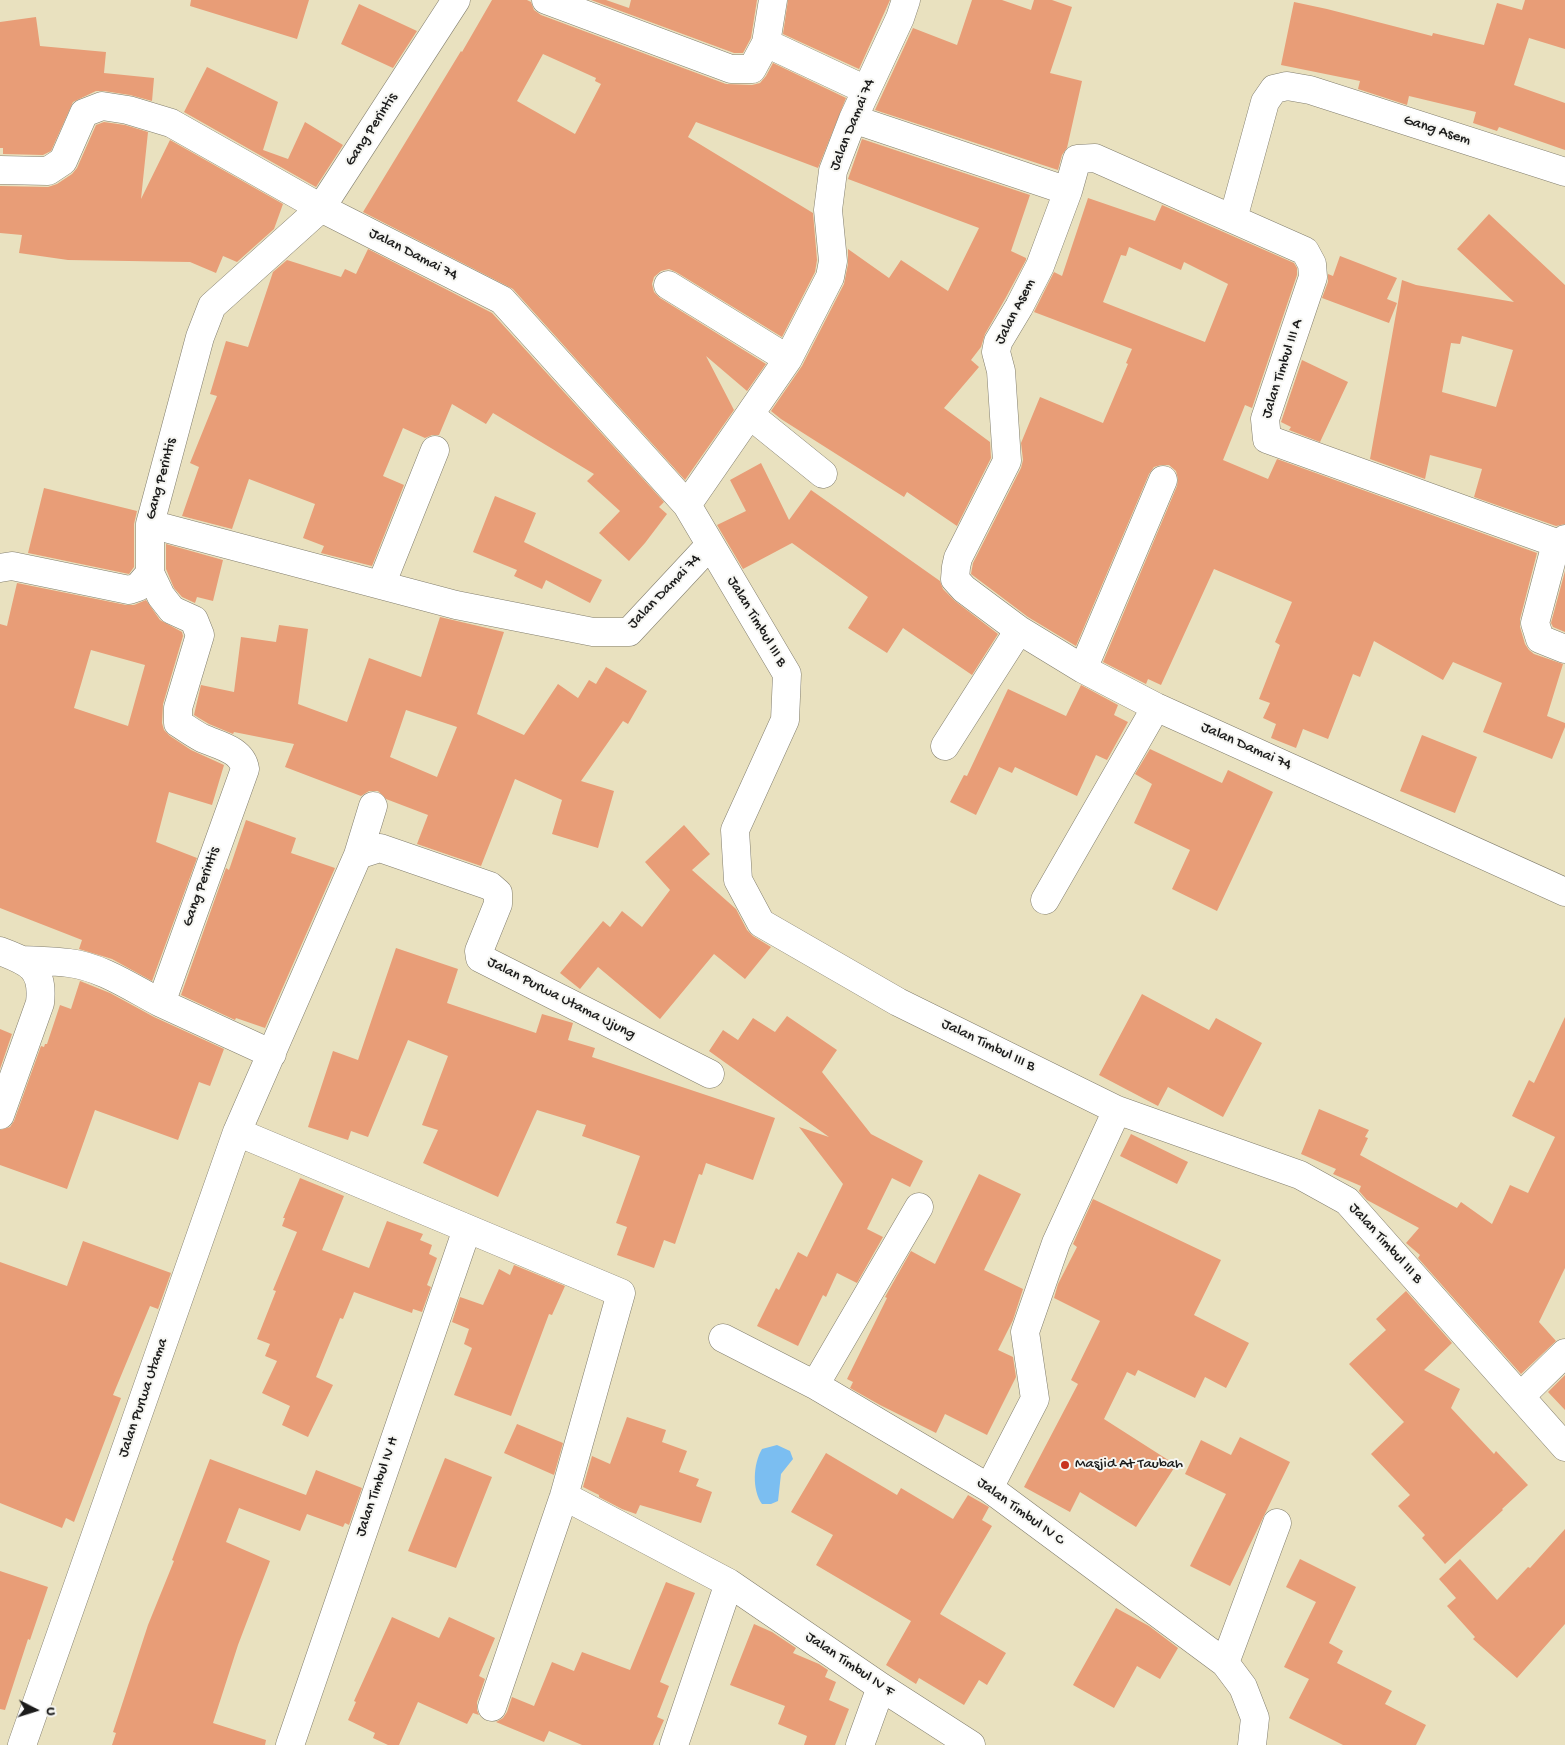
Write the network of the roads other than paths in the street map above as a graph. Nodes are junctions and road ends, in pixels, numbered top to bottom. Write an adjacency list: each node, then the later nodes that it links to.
1 (456, 0): 12 (street, Gang Perintis)
2 (546, 0): 5 (street)
3 (773, 0): 5 (street)
4 (906, 0): 6 (street, Jalan Damai 74)
5 (766, 44): 6 (street)
6 (866, 90): 7 (street, Jalan Damai 74)
7 (853, 119): 11 (street); 15 (street, Jalan Damai 74)
8 (1094, 158): 11 (street, Jalan Asem); 13 (street, Jalan Timbul III A)
9 (0, 170): 12 (street, Jalan Damai 74)
10 (1565, 172): 13 (street, Gang Asem)
11 (1068, 191): 24 (street, Jalan Asem)
12 (321, 208): 20 (street, Jalan Damai 74); 21 (street, Gang Perintis)
13 (1233, 220): 22 (street, Jalan Timbul III A)
14 (668, 285): 15 (street)
15 (788, 359): 16 (street, Jalan Damai 74)
16 (750, 415): 18 (street); 20 (street, Jalan Damai 74)
17 (435, 450): 27 (street)
18 (823, 474)
19 (1163, 480): 30 (street)
20 (686, 505): 23 (street, Jalan Timbul III B)
21 (150, 524): 26 (street, Gang Perintis); 27 (street, Jalan Damai 74)
22 (1562, 542): 29 (street)
23 (710, 545): 27 (street, Jalan Damai 74); 41 (street, Jalan Timbul III B)
24 (956, 567): 28 (street, Jalan Damai 74)
25 (0, 568): 26 (street)
26 (150, 572): 38 (street, Gang Perintis)
27 (381, 585)
28 (1019, 630): 30 (street, Jalan Damai 74); 32 (street)
29 (1565, 649)
30 (1083, 669): 31 (street, Jalan Damai 74)
31 (1156, 707): 35 (street, Jalan Damai 74); 36 (street)
32 (945, 746)
33 (373, 806): 34 (street)
34 (358, 855): 39 (street); 40 (street, Jalan Purwa Utama Ujung)
35 (1565, 892)
36 (1045, 900)
37 (12, 956): 38 (street); 42 (street)
38 (161, 1003): 39 (street)
39 (272, 1054): 43 (street, Jalan Purwa Utama)
40 (710, 1074)
41 (1117, 1110): 49 (street, Jalan Timbul III B); 51 (street)
42 (0, 1116)
43 (237, 1132): 45 (street); 58 (street, Jalan Purwa Utama)
44 (919, 1207): 48 (street)
45 (467, 1229): 52 (street); 59 (street, Jalan Timbul IV H)
46 (723, 1338): 48 (street, Jalan Timbul IV C)
47 (1565, 1353): 49 (street)
48 (814, 1385): 51 (street, Jalan Timbul IV C)
49 (1521, 1396): 50 (street, Jalan Timbul III B)
50 (1565, 1447)
51 (990, 1488): 55 (street, Jalan Timbul IV C)
52 (564, 1496): 54 (street, Jalan Timbul IV F); 57 (street)
53 (1277, 1523): 55 (street)
54 (729, 1583): 56 (street, Jalan Timbul IV F); 60 (street)
55 (1225, 1663): 63 (street, Jalan Timbul IV C)
56 (881, 1687): 61 (street); 62 (street, Jalan Timbul IV F)
57 (492, 1708)
58 (22, 1745)
59 (290, 1745)
60 (674, 1745)
61 (860, 1745)
62 (971, 1745)
63 (1252, 1745)

